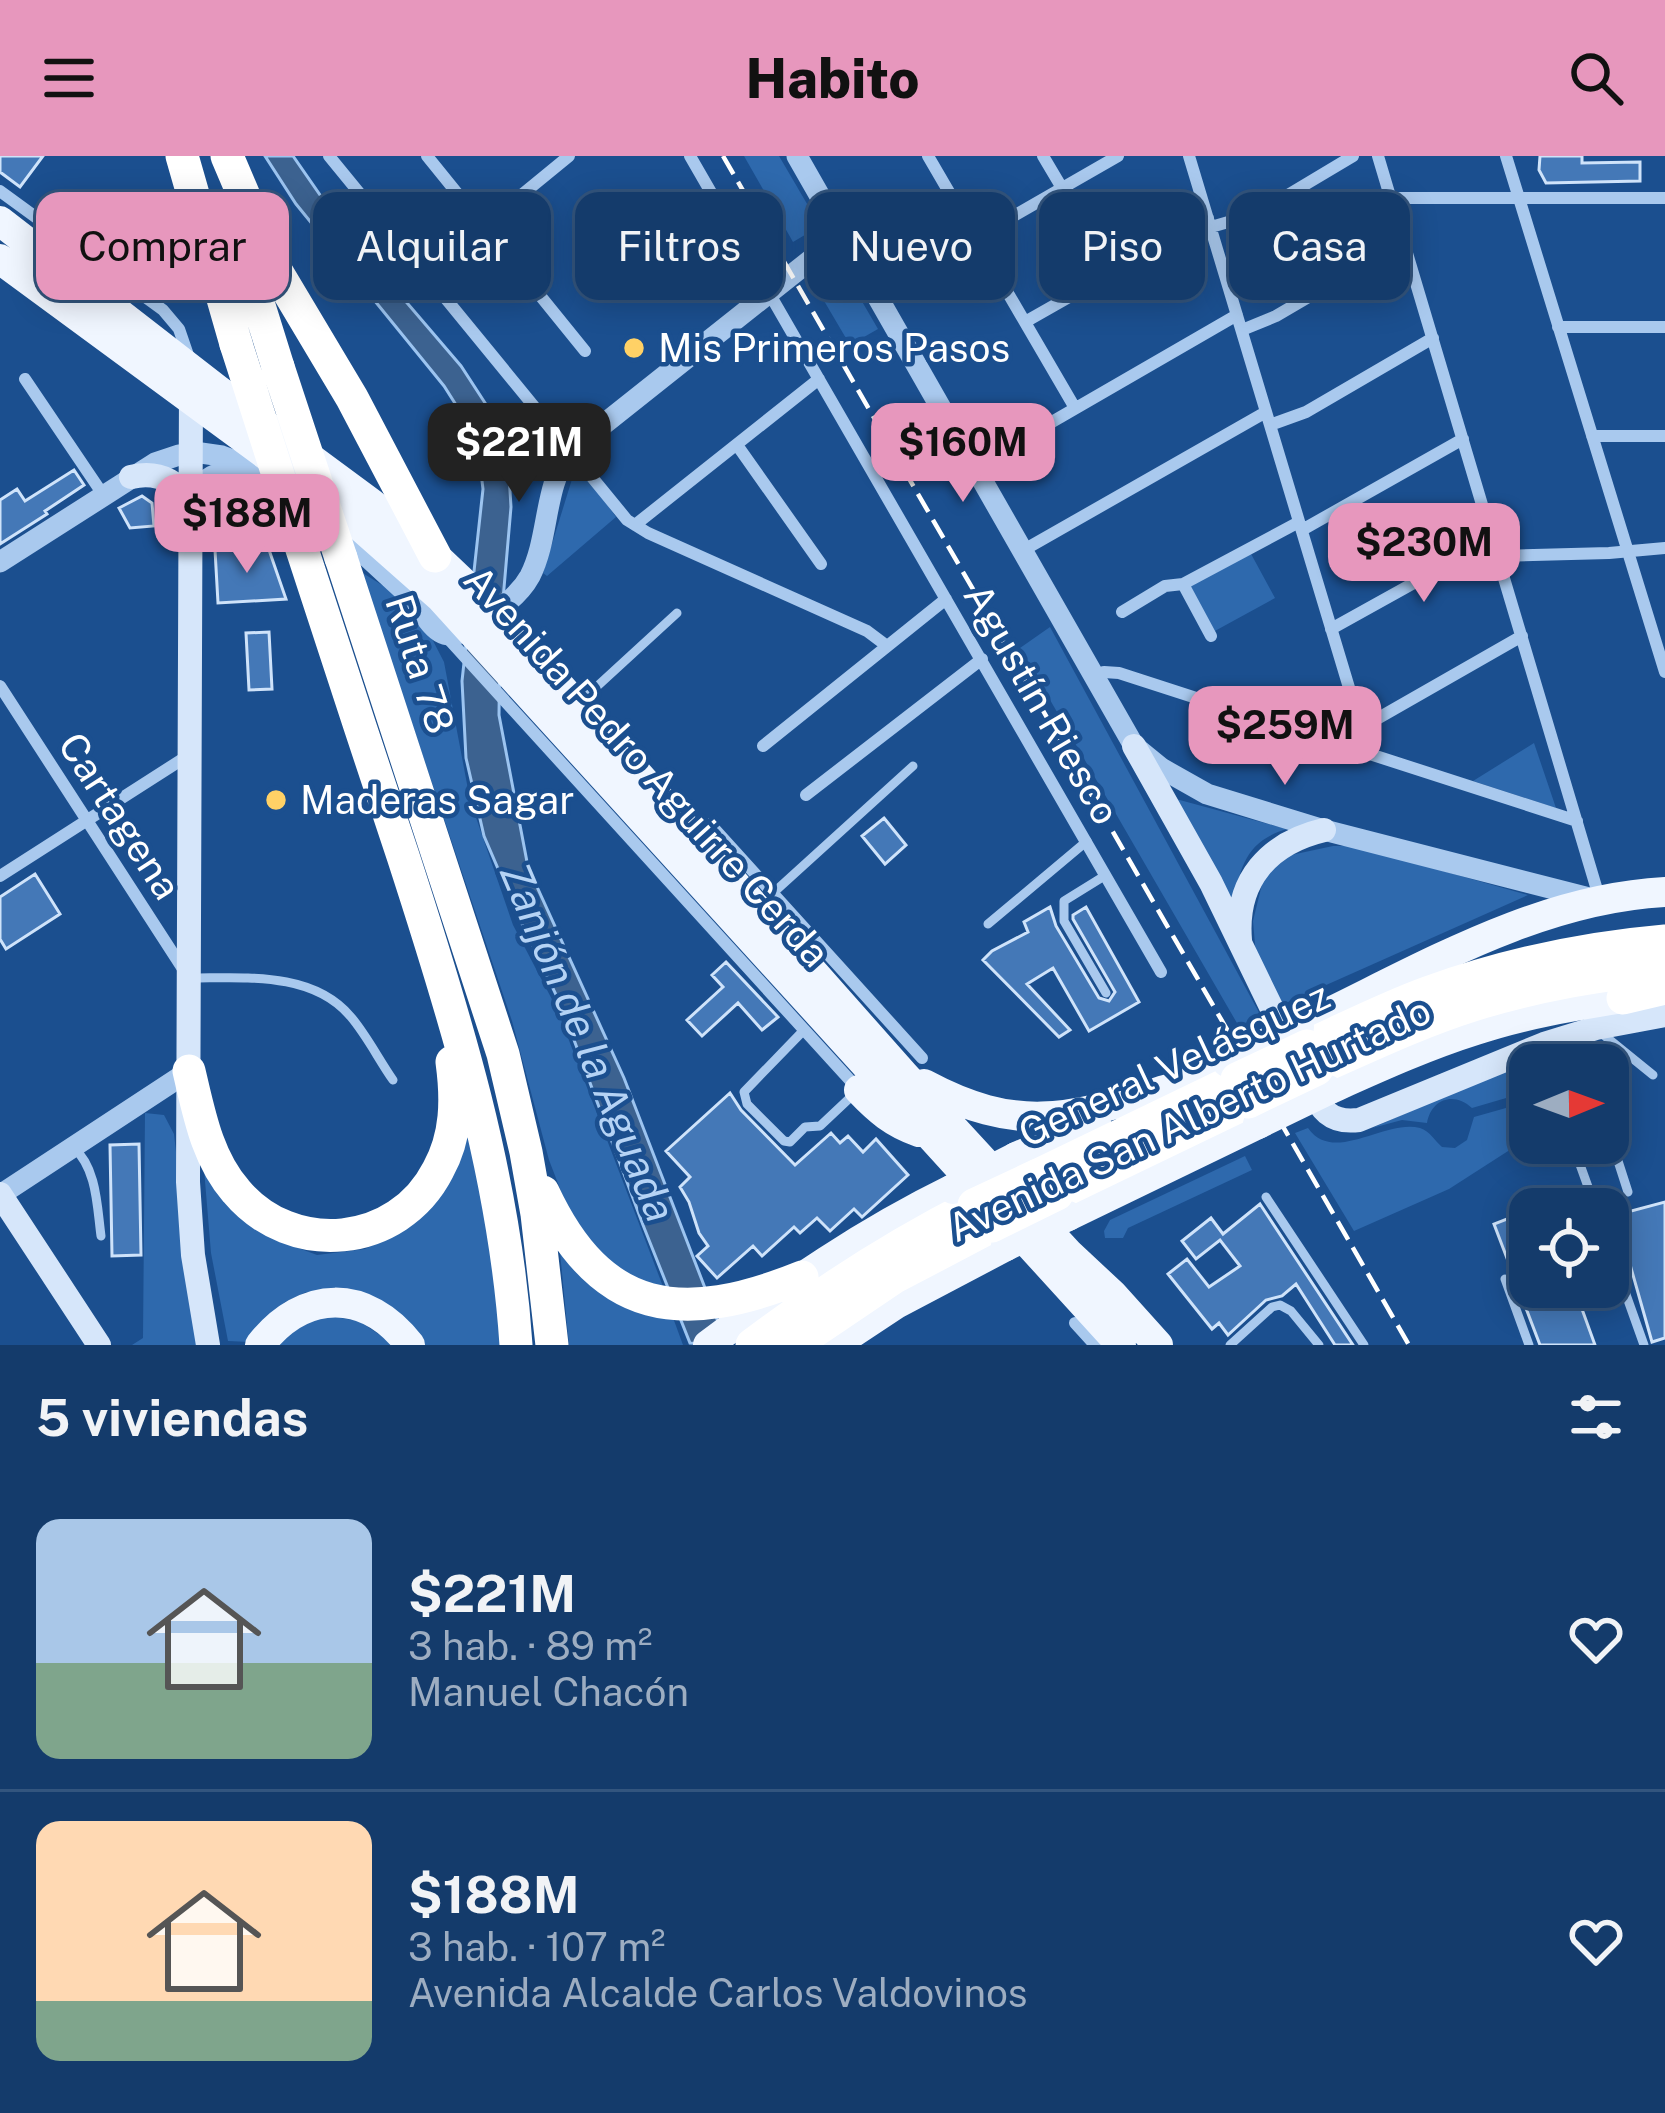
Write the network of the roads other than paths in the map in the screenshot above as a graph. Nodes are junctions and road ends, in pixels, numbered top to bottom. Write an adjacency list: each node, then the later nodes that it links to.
1 (182, 156): 112 (highway, Ruta 78, bridge)
2 (214, 156): 134 (highway, Ruta 78, bridge)
3 (227, 156): 71 (highway)
4 (329, 156): 18 (street)
5 (427, 156): 19 (street)
6 (569, 156): 20 (street)
7 (690, 156): 21 (street, Agustín Riesco)
8 (797, 156): 22 (street)
9 (928, 156): 23 (street)
10 (1043, 156): 16 (street)
11 (1118, 156): 16 (street)
12 (1190, 156): 30 (street)
13 (1353, 156): 30 (street)
14 (1378, 156): 24 (street)
15 (1506, 156): 25 (street)
16 (1062, 188): 28 (street)
17 (0, 191): 51 (street, Avenida Pedro Aguirre Cerda)
18 (359, 192)
19 (456, 192)
20 (525, 192)
21 (711, 192)
22 (818, 192)
23 (949, 192)
24 (1389, 192)
25 (1520, 197): 26 (street); 27 (street); 44 (street)
26 (1410, 198)
27 (1665, 198)
28 (1015, 215)
29 (0, 221): 51 (main road, Avenida Pedro Aguirre Cerda)
30 (1209, 222): 42 (street); 43 (street)
31 (0, 259): 51 (main road, Avenida Pedro Aguirre Cerda)
32 (1410, 262): 47 (street)
33 (807, 263): 34 (street)
34 (783, 282)
35 (448, 300): 58 (street)
36 (544, 300): 48 (street)
37 (760, 300): 58 (street)
38 (775, 300): 50 (street, Agustín Riesco)
39 (879, 300): 60 (street)
40 (1012, 300): 43 (street)
41 (1303, 300): 46 (street)
42 (1237, 315): 46 (street); 52 (street)
43 (1025, 322): 52 (street)
44 (1558, 327): 45 (street); 54 (street)
45 (1665, 327)
46 (1242, 330): 53 (street)
47 (1432, 338): 53 (street); 56 (street)
48 (585, 351)
49 (25, 379): 63 (street)
50 (819, 379): 57 (street); 76 (street, Agustín Riesco)
51 (190, 383): 59 (main road); 71 (main road, Avenida Pedro Aguirre Cerda); 79 (main road, Avenida Pedro Aguirre Cerda)
52 (1075, 408): 60 (street)
53 (1268, 418): 66 (street); 69 (street)
54 (1592, 436): 55 (street); 70 (street)
55 (1665, 436)
56 (1463, 439): 66 (street); 67 (street)
57 (736, 445): 65 (street); 74 (street)
58 (570, 451): 65 (street); 79 (street)
59 (190, 454): 61 (street); 62 (street); 64 (main road)
60 (974, 467): 69 (street)
61 (250, 469): 64 (street); 79 (street)
62 (131, 477): 63 (street); 64 (main road)
63 (104, 496): 73 (street)
64 (189, 497): 94 (main road)
65 (634, 525): 83 (street)
66 (1300, 526): 75 (street); 80 (street)
67 (1493, 539): 72 (street); 80 (street)
68 (1665, 548): 70 (street)
69 (1022, 551): 87 (street)
70 (1628, 551): 72 (street); 84 (street)
71 (434, 556): 79 (main road, Avenida Pedro Aguirre Cerda)
72 (1498, 556): 82 (street)
73 (0, 562)
74 (821, 564)
75 (1183, 584): 77 (street); 81 (street)
76 (946, 599): 83 (street); 85 (street, Agustín Riesco)
77 (1122, 612)
78 (677, 613): 89 (lane)
79 (472, 625): 89 (main road, Avenida Pedro Aguirre Cerda); 97 (main road, Avenida Pedro Aguirre Cerda); 103 (street, Avenida Pedro Aguirre Cerda)
80 (1331, 629): 90 (street)
81 (1211, 636)
82 (1522, 636): 90 (street); 99 (street)
83 (887, 646): 91 (street)
84 (1663, 656): 86 (street)
85 (982, 659): 96 (street); 102 (street, Agustín Riesco)
86 (1665, 672)
87 (1093, 676): 92 (street); 93 (street)
88 (0, 686): 98 (street, Cartagena)
89 (577, 705): 97 (main road, Avenida Pedro Aguirre Cerda)
90 (1360, 728): 93 (street)
91 (763, 746)
92 (1134, 746): 101 (street, Avenida San Alberto Hurtado); 111 (main road)
93 (1369, 754): 99 (street)
94 (189, 755): 98 (street); 115 (main road)
95 (913, 766): 108 (lane)
96 (806, 795)
97 (640, 797): 100 (main road); 103 (main road); 108 (main road, Avenida Pedro Aguirre Cerda); 132 (main road, Avenida Pedro Aguirre Cerda)
98 (87, 820): 105 (street); 115 (street, Cartagena)
99 (1577, 821): 107 (street)
100 (710, 824): 108 (street, Avenida Pedro Aguirre Cerda)
101 (1324, 830): 107 (street, Avenida San Alberto Hurtado); 111 (main road)
102 (1087, 841): 104 (street, Agustín Riesco); 109 (lane)
103 (658, 868): 121 (street, Avenida Pedro Aguirre Cerda)
104 (1106, 875): 114 (street, Agustín Riesco); 117 (lane)
105 (0, 876)
106 (1665, 892): 107 (main road, Avenida San Alberto Hurtado)
107 (1600, 900): 123 (main road, Avenida San Alberto Hurtado)
108 (764, 902): 125 (main road, Avenida Pedro Aguirre Cerda)
109 (988, 924)
110 (1665, 941): 123 (highway, General Velásquez)
111 (1241, 944): 124 (main road)
112 (439, 965): 126 (highway); 149 (highway, Ruta 78)
113 (1665, 967): 123 (highway, General Velásquez)
114 (1161, 972)
115 (189, 977): 126 (main road); 128 (lane)
116 (1665, 991): 118 (highway)
117 (1106, 993)
118 (1623, 998): 123 (main road, Avenida San Alberto Hurtado)
119 (1665, 1016): 120 (main road)
120 (1596, 1028): 122 (main road); 127 (lane)
121 (804, 1030): 130 (street, Avenida Pedro Aguirre Cerda); 130 (lane)
122 (1544, 1044)
123 (1313, 1058): 131 (highway, General Velásquez, bridge); 131 (main road, Avenida San Alberto Hurtado, bridge)
124 (1509, 1059)
125 (913, 1066): 129 (main road); 155 (main road, Avenida Pedro Aguirre Cerda)
126 (189, 1071): 133 (street); 146 (main road)
127 (1653, 1075)
128 (393, 1080)
129 (1172, 1088): 131 (main road, Avenida San Alberto Hurtado); 135 (main road, Avenida San Alberto Hurtado)
130 (859, 1090): 132 (main road)
131 (1242, 1092): 135 (highway, General Velásquez)
132 (930, 1136): 138 (main road, Avenida Pedro Aguirre Cerda)
133 (74, 1147): 136 (street); 139 (lane)
134 (526, 1152): 143 (highway); 150 (highway, Ruta 78)
135 (1045, 1186): 138 (highway, General Velásquez, bridge); 138 (main road, Avenida San Alberto Hurtado, bridge)
136 (0, 1194): 145 (main road)
137 (1266, 1197): 158 (lane)
138 (992, 1223): 140 (main road, Avenida San Alberto Hurtado); 143 (highway, General Velásquez); 144 (main road); 152 (highway, General Velásquez); 153 (main road, Avenida San Alberto Hurtado); 154 (main road, Avenida Pedro Aguirre Cerda)
139 (101, 1236)
140 (802, 1277): 143 (highway)
141 (1505, 1279): 159 (lane)
142 (1629, 1303): 160 (lane)
143 (736, 1324): 151 (main road)
144 (1085, 1334)
145 (99, 1345)
146 (208, 1345)
147 (260, 1345): 148 (main road)
148 (410, 1345)
149 (516, 1345)
150 (552, 1345)
151 (708, 1345)
152 (794, 1345)
153 (834, 1345)
154 (1121, 1345)
155 (1159, 1345)
156 (1230, 1345): 157 (lane)
157 (1319, 1345)
158 (1364, 1345)
159 (1529, 1345)
160 (1644, 1345)

